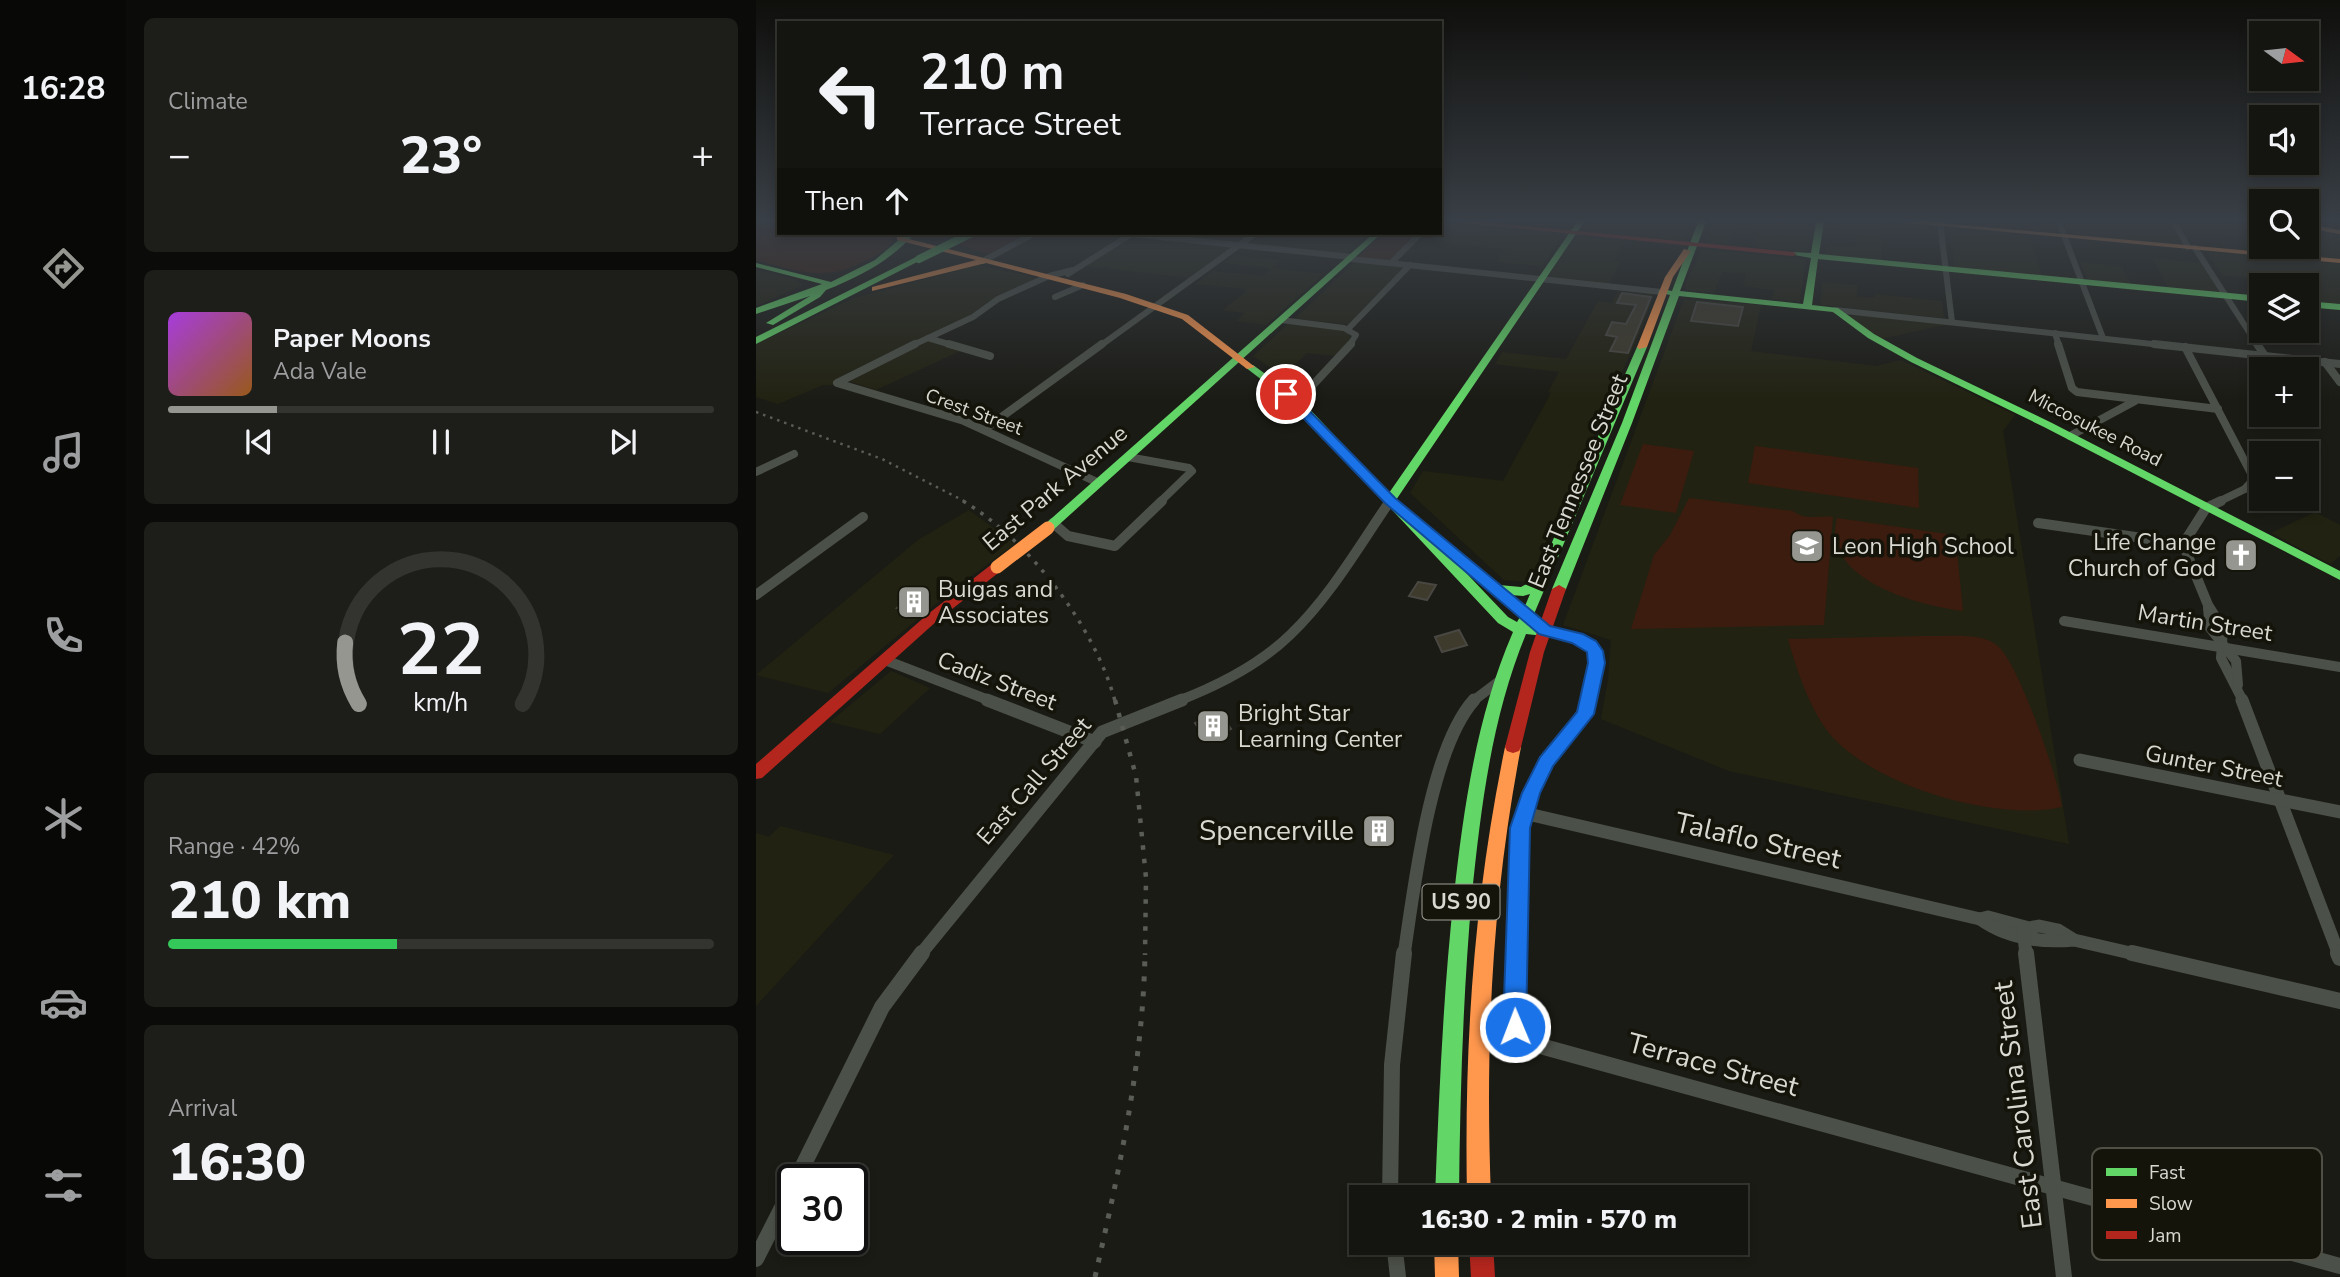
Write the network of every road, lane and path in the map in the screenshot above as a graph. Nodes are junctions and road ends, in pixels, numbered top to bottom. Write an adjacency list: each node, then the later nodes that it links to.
1 (824, 282): 27 (street); 33 (street)
2 (842, 282): 33 (street)
3 (855, 282): 29 (street)
4 (903, 282): 29 (street)
5 (1045, 282): 35 (street)
6 (1069, 282): 18 (street)
7 (1189, 282): 24 (street)
8 (1324, 282): 30 (street, East Park Avenue)
9 (1394, 282): 32 (street)
10 (1540, 282): 59 (street, East Call Street)
11 (1566, 282): 19 (street)
12 (1672, 282): 19 (street, East Tennessee Street / US 90)
13 (1811, 282): 25 (street)
14 (1947, 282): 31 (street)
15 (2078, 282): 16 (street)
16 (2082, 282): 20 (street); 36 (street)
17 (2216, 282): 20 (street)
18 (1083, 285): 21 (street); 24 (street)
19 (1669, 293): 25 (street); 38 (street, East Tennessee Street / US 90)
20 (2227, 296): 22 (street); 41 (street)
21 (1055, 297)
22 (2249, 298)
23 (2319, 305): 26 (street)
24 (1155, 306): 42 (street); 51 (street)
25 (1807, 307): 28 (street)
26 (2340, 307)
27 (756, 309)
28 (1835, 310): 31 (street); 53 (street, Miccosukee Road)
29 (811, 313): 37 (street)
30 (1281, 320): 32 (street); 42 (street, East Park Avenue)
31 (1952, 322): 34 (street)
32 (1348, 329): 47 (street)
33 (756, 332)
34 (2055, 333): 36 (street); 46 (street)
35 (928, 338): 40 (street); 51 (street, Crest Street)
36 (2104, 338): 39 (street)
37 (756, 341)
38 (1651, 344): 50 (street, East Tennessee Street / US 90); 52 (street, East Tennessee Street / US 90)
39 (2185, 347): 41 (street); 48 (street)
40 (990, 356)
41 (2265, 356): 43 (street)
42 (1236, 360): 47 (street); 49 (street); 55 (street, East Park Avenue)
43 (2325, 362): 44 (street); 45 (street)
44 (2340, 364)
45 (2340, 382)
46 (2137, 400): 48 (street); 53 (street)
47 (1297, 402): 49 (street)
48 (2218, 409): 60 (street)
49 (1316, 424): 59 (street)
50 (1608, 427): 52 (street); 66 (street, East Tennessee Street / US 90)
51 (985, 429): 58 (street, Crest Street)
52 (1625, 429): 71 (street, East Tennessee Street / US 90)
53 (2070, 436): 60 (street, Miccosukee Road)
54 (794, 454): 57 (street)
55 (1130, 455): 56 (street); 58 (street, East Park Avenue); 63 (street)
56 (1193, 463)
57 (756, 472)
58 (1100, 483): 63 (street, East Park Avenue)
59 (1390, 500): 67 (street); 70 (street); 76 (street, East Call Street)
60 (2206, 508): 64 (street); 65 (street, Miccosukee Road)
61 (863, 517): 68 (street)
62 (2038, 523): 64 (street)
63 (1051, 526): 73 (street, East Park Avenue, bridge)
64 (2184, 544): 72 (street)
65 (2340, 576)
66 (1542, 581): 67 (street); 70 (street, East Tennessee Street / US 90)
67 (1496, 588): 70 (street)
68 (756, 595)
69 (2064, 621): 72 (street, Martin Street)
70 (1524, 622): 71 (street); 75 (street, East Tennessee Street / US 90)
71 (1544, 631): 81 (street, Terrace Street); 88 (street, East Tennessee Street / US 90)
72 (2223, 647): 74 (street, Martin Street); 79 (street)
73 (884, 660): 76 (street, Cadiz Street); 78 (street, East Park Avenue)
74 (2340, 667)
75 (1502, 679): 86 (street); 87 (street, East Tennessee Street / US 90)
76 (1095, 742): 85 (street, East Call Street)
77 (2080, 761): 79 (street, Gunter Street)
78 (756, 773)
79 (2281, 801): 80 (street, Gunter Street); 83 (street)
80 (2340, 812)
81 (1524, 814): 82 (street, Talaflo Street); 89 (street, Terrace Street)
82 (2024, 933): 84 (street, Talaflo Street); 89 (street, East Carolina Street)
83 (2340, 958)
84 (2340, 1001)
85 (804, 1164)
86 (1390, 1185)
87 (1447, 1185)
88 (1479, 1185)
89 (2054, 1185): 90 (street, Terrace Street); 101 (street, East Carolina Street)
90 (2092, 1196)
91 (777, 1218): 95 (street)
92 (1395, 1255): 98 (street)
93 (1446, 1255): 99 (street)
94 (1482, 1255): 100 (street)
95 (756, 1259)
96 (2319, 1260): 97 (street, Terrace Street)
97 (2340, 1266)
98 (1398, 1277)
99 (1447, 1277)
100 (1483, 1277)
101 (2064, 1277)

